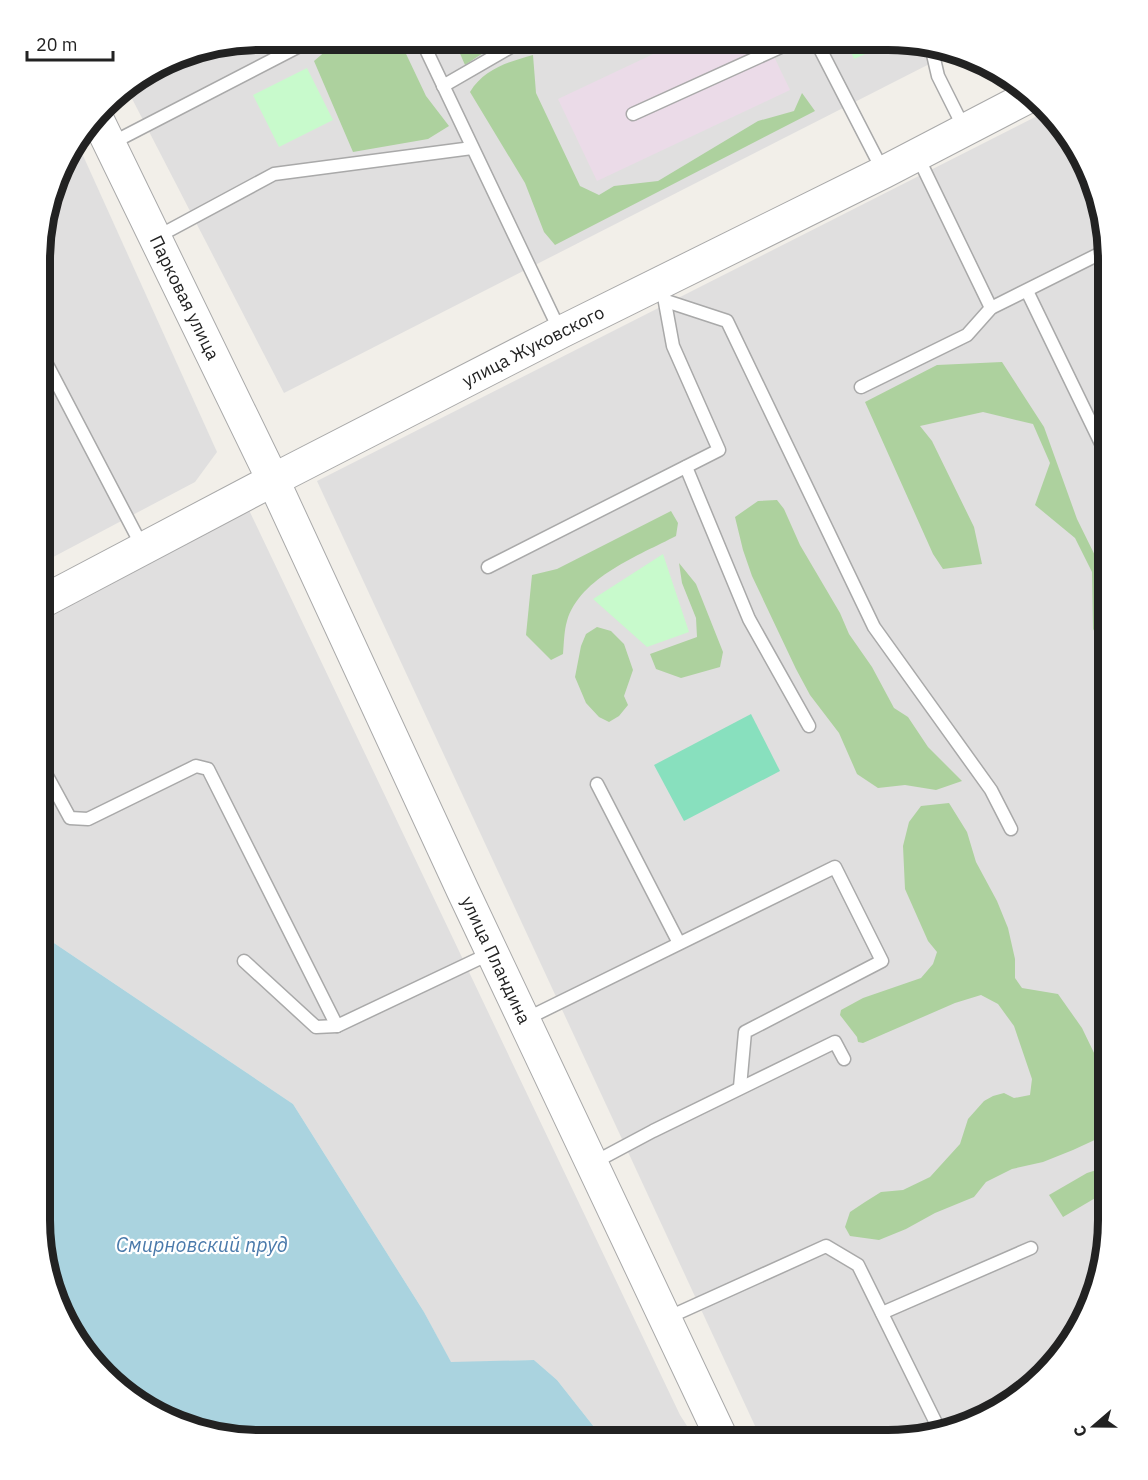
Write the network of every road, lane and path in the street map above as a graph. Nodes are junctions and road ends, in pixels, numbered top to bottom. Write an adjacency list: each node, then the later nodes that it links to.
1 (292, 50): 12 (lane)
2 (426, 50): 7 (lane)
3 (506, 50): 7 (lane)
4 (772, 50): 9 (lane)
5 (821, 50): 15 (lane)
6 (933, 55): 11 (lane)
7 (443, 86): 13 (lane)
8 (1024, 100): 11 (street, улица Жуковского)
9 (633, 114)
10 (100, 124): 12 (street, Парковая улица)
11 (965, 129): 14 (street, улица Жуковского)
12 (109, 145): 16 (street, Парковая улица)
13 (472, 148): 16 (lane); 21 (lane)
14 (917, 155): 15 (street, улица Жуковского); 20 (lane)
15 (884, 172): 19 (street, улица Жуковского)
16 (155, 238): 26 (street, Парковая улица)
17 (1098, 255): 18 (lane)
18 (1027, 291): 20 (lane); 24 (lane)
19 (662, 292): 21 (street, улица Жуковского); 25 (lane); 33 (lane)
20 (991, 308): 23 (lane)
21 (561, 332): 26 (street, улица Жуковского)
22 (50, 370): 27 (lane)
23 (861, 387)
24 (1098, 437)
25 (686, 467): 28 (lane); 30 (lane)
26 (273, 480): 27 (street, улица Жуковского); 35 (street, улица Пландина)
27 (143, 548): 29 (street, улица Жуковского)
28 (488, 567)
29 (50, 598)
30 (809, 726)
31 (50, 782): 38 (lane)
32 (597, 784): 34 (lane)
33 (1011, 830)
34 (679, 943): 37 (lane); 40 (lane)
35 (492, 952): 37 (street, улица Пландина); 38 (lane)
36 (244, 961): 38 (lane)
37 (525, 1019): 41 (street, улица Пландина)
38 (337, 1026)
39 (844, 1059): 40 (lane)
40 (740, 1087): 41 (lane)
41 (593, 1163): 44 (street, улица Пландина)
42 (1031, 1248): 43 (lane)
43 (882, 1313): 44 (lane); 45 (lane)
44 (666, 1319): 46 (street, улица Пландина)
45 (937, 1424)
46 (718, 1430)

